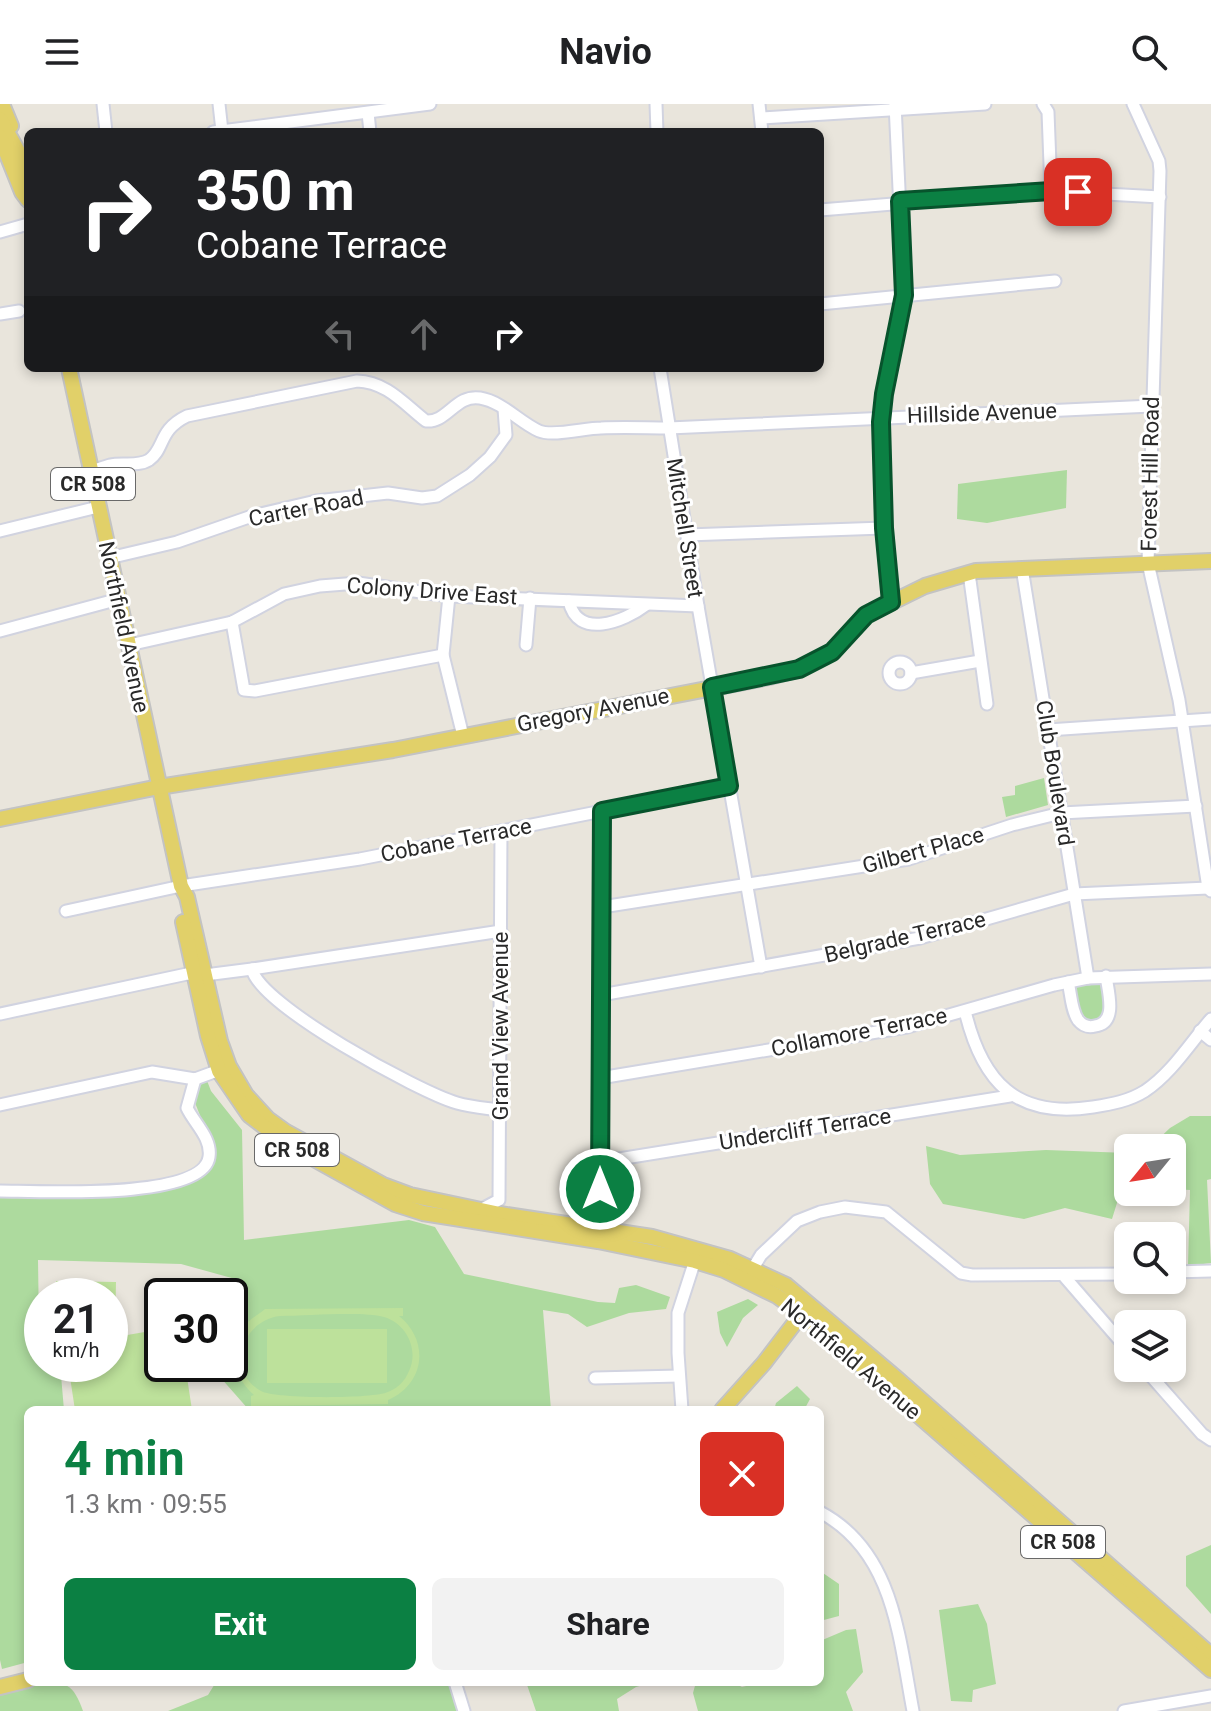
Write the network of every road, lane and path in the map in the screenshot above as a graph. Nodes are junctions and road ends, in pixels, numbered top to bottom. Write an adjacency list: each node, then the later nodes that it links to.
1 (2, 104): 24 (main road)
2 (103, 104): 17 (street)
3 (219, 104): 18 (street)
4 (320, 104): 14 (street)
5 (430, 104): 11 (street)
6 (656, 104): 21 (street)
7 (759, 104): 15 (street)
8 (985, 104): 12 (street)
9 (1043, 104): 25 (street)
10 (1133, 104): 27 (street, Forest Hill Road)
11 (414, 105): 13 (street)
12 (895, 107): 15 (street); 28 (street)
13 (368, 113): 14 (street); 20 (street)
14 (322, 118): 19 (street)
15 (761, 118): 22 (street)
16 (0, 119): 24 (main road)
17 (106, 128)
18 (218, 128)
19 (242, 128)
20 (370, 128)
21 (657, 128)
22 (762, 128)
23 (0, 137): 26 (main road)
24 (24, 156)
25 (1051, 191): 27 (street); 28 (street)
26 (24, 195)
27 (1160, 197): 39 (street, Forest Hill Road)
28 (900, 201): 29 (street); 33 (street)
29 (824, 210)
30 (24, 225): 31 (street)
31 (0, 232)
32 (1055, 281): 33 (street)
33 (904, 295): 34 (street); 41 (street)
34 (824, 304)
35 (19, 311): 36 (street)
36 (0, 314)
37 (70, 372): 43 (main road, Northfield Avenue / CR 508)
38 (661, 372): 42 (street, Mitchell Street)
39 (1152, 406): 41 (street, Hillside Avenue); 50 (street, Forest Hill Road)
40 (504, 409): 42 (street, Hillside Avenue); 43 (street, Hillside Avenue); 48 (street, Carter Road)
41 (881, 418): 42 (street, Hillside Avenue); 45 (street)
42 (669, 428): 47 (street, Mitchell Street)
43 (91, 471): 44 (main road, Northfield Avenue / CR 508)
44 (98, 507): 46 (street); 48 (main road, Northfield Avenue / CR 508)
45 (884, 528): 47 (street); 57 (street)
46 (0, 531)
47 (687, 535): 59 (street, Mitchell Street)
48 (109, 558): 55 (main road, Northfield Avenue / CR 508)
49 (1211, 561): 50 (main road, Gregory Avenue)
50 (1148, 563): 51 (main road, Gregory Avenue); 70 (street, Forest Hill Road)
51 (1022, 568): 52 (main road, Gregory Avenue); 71 (street, Club Boulevard)
52 (969, 573): 57 (main road, Gregory Avenue); 65 (street)
53 (449, 596): 54 (street, Colony Drive East); 60 (street, Colony Drive East); 64 (street)
54 (530, 598): 56 (street, Colony Drive East); 63 (street)
55 (119, 599): 61 (street); 62 (main road, Northfield Avenue / CR 508)
56 (569, 601): 58 (street, Colony Drive East); 58 (street)
57 (891, 602): 67 (main road, Gregory Avenue)
58 (646, 605): 59 (street, Colony Drive East)
59 (698, 606): 67 (street, Mitchell Street)
60 (232, 622): 62 (street, Colony Drive East); 64 (street)
61 (0, 631)
62 (129, 645): 74 (main road, Northfield Avenue / CR 508)
63 (526, 645)
64 (443, 655): 72 (street)
65 (980, 661): 66 (street); 68 (street)
66 (911, 673)
67 (712, 687): 72 (main road, Gregory Avenue); 73 (street, Mitchell Street)
68 (987, 704)
69 (1211, 719): 70 (street)
70 (1182, 721): 71 (street); 75 (street, Forest Hill Road)
71 (1048, 730): 77 (street, Club Boulevard)
72 (463, 736): 74 (main road, Gregory Avenue)
73 (729, 786): 76 (street, Cobane Terrace); 80 (street, Mitchell Street)
74 (159, 787): 78 (main road, Gregory Avenue); 81 (main road, Northfield Avenue / CR 508)
75 (1196, 806): 77 (street, Gilbert Place); 82 (street, Forest Hill Road)
76 (602, 811): 79 (street, Cobane Terrace); 84 (street)
77 (1061, 813): 80 (street, Gilbert Place); 83 (street, Club Boulevard)
78 (0, 819)
79 (501, 831): 81 (street, Cobane Terrace); 86 (street, Grand View Avenue)
80 (747, 885): 84 (street, Gilbert Place); 87 (street, Mitchell Street)
81 (181, 886): 85 (street, Cobane Terrace); 89 (main road, Northfield Avenue / CR 508)
82 (1210, 890): 83 (street, Belgrade Terrace)
83 (1074, 894): 87 (street, Belgrade Terrace); 92 (street, Club Boulevard)
84 (602, 907): 94 (street)
85 (66, 911)
86 (501, 931): 88 (street); 105 (street, Grand View Avenue)
87 (761, 967): 94 (street, Belgrade Terrace)
88 (252, 969): 89 (street); 105 (street)
89 (200, 974): 96 (street); 100 (main road, Northfield Avenue / CR 508)
90 (1211, 974): 91 (street, Collamore Terrace)
91 (1106, 976): 92 (street, Collamore Terrace); 93 (street)
92 (1088, 978): 93 (street, Collamore Terrace)
93 (1068, 982): 95 (street, Collamore Terrace)
94 (601, 995): 101 (street)
95 (965, 1011): 101 (street, Collamore Terrace); 103 (street)
96 (0, 1014)
97 (1211, 1019): 98 (street)
98 (1200, 1031): 99 (street); 103 (street)
99 (1211, 1040)
100 (224, 1068): 102 (street); 108 (main road, Northfield Avenue / CR 508); 108 (main road, Northfield Avenue / CR 508)
101 (600, 1078): 106 (street)
102 (195, 1079): 104 (street); 107 (street)
103 (1010, 1096): 106 (street, Undercliff Terrace)
104 (0, 1105)
105 (500, 1110): 108 (street, Grand View Avenue)
106 (600, 1162): 109 (street)
107 (0, 1191)
108 (499, 1213): 109 (main road, Northfield Avenue / CR 508); 109 (main road, Northfield Avenue / CR 508)
109 (599, 1229): 110 (main road, Northfield Avenue / CR 508)
110 (696, 1255): 113 (main road, Northfield Avenue / CR 508); 118 (street)
111 (1211, 1271): 112 (street)
112 (1186, 1272)
113 (749, 1274): 115 (street); 116 (main road, Northfield Avenue / CR 508)
114 (1114, 1274): 115 (street)
115 (1063, 1275): 117 (street)
116 (806, 1309): 122 (main road); 125 (main road, Northfield Avenue / CR 508)
117 (1114, 1334)
118 (679, 1376): 119 (street); 121 (street)
119 (595, 1378)
120 (1156, 1382): 123 (street)
121 (682, 1406)
122 (726, 1406)
123 (1211, 1440)
124 (824, 1514): 133 (street)
125 (1067, 1537): 126 (main road, Northfield Avenue / CR 508); 127 (main road, Northfield Avenue / CR 508)
126 (1211, 1655)
127 (1211, 1670)
128 (24, 1681): 130 (main road)
129 (456, 1686): 132 (street)
130 (0, 1687)
131 (1211, 1696): 134 (street)
132 (464, 1711)
133 (913, 1711)
134 (1124, 1711)

